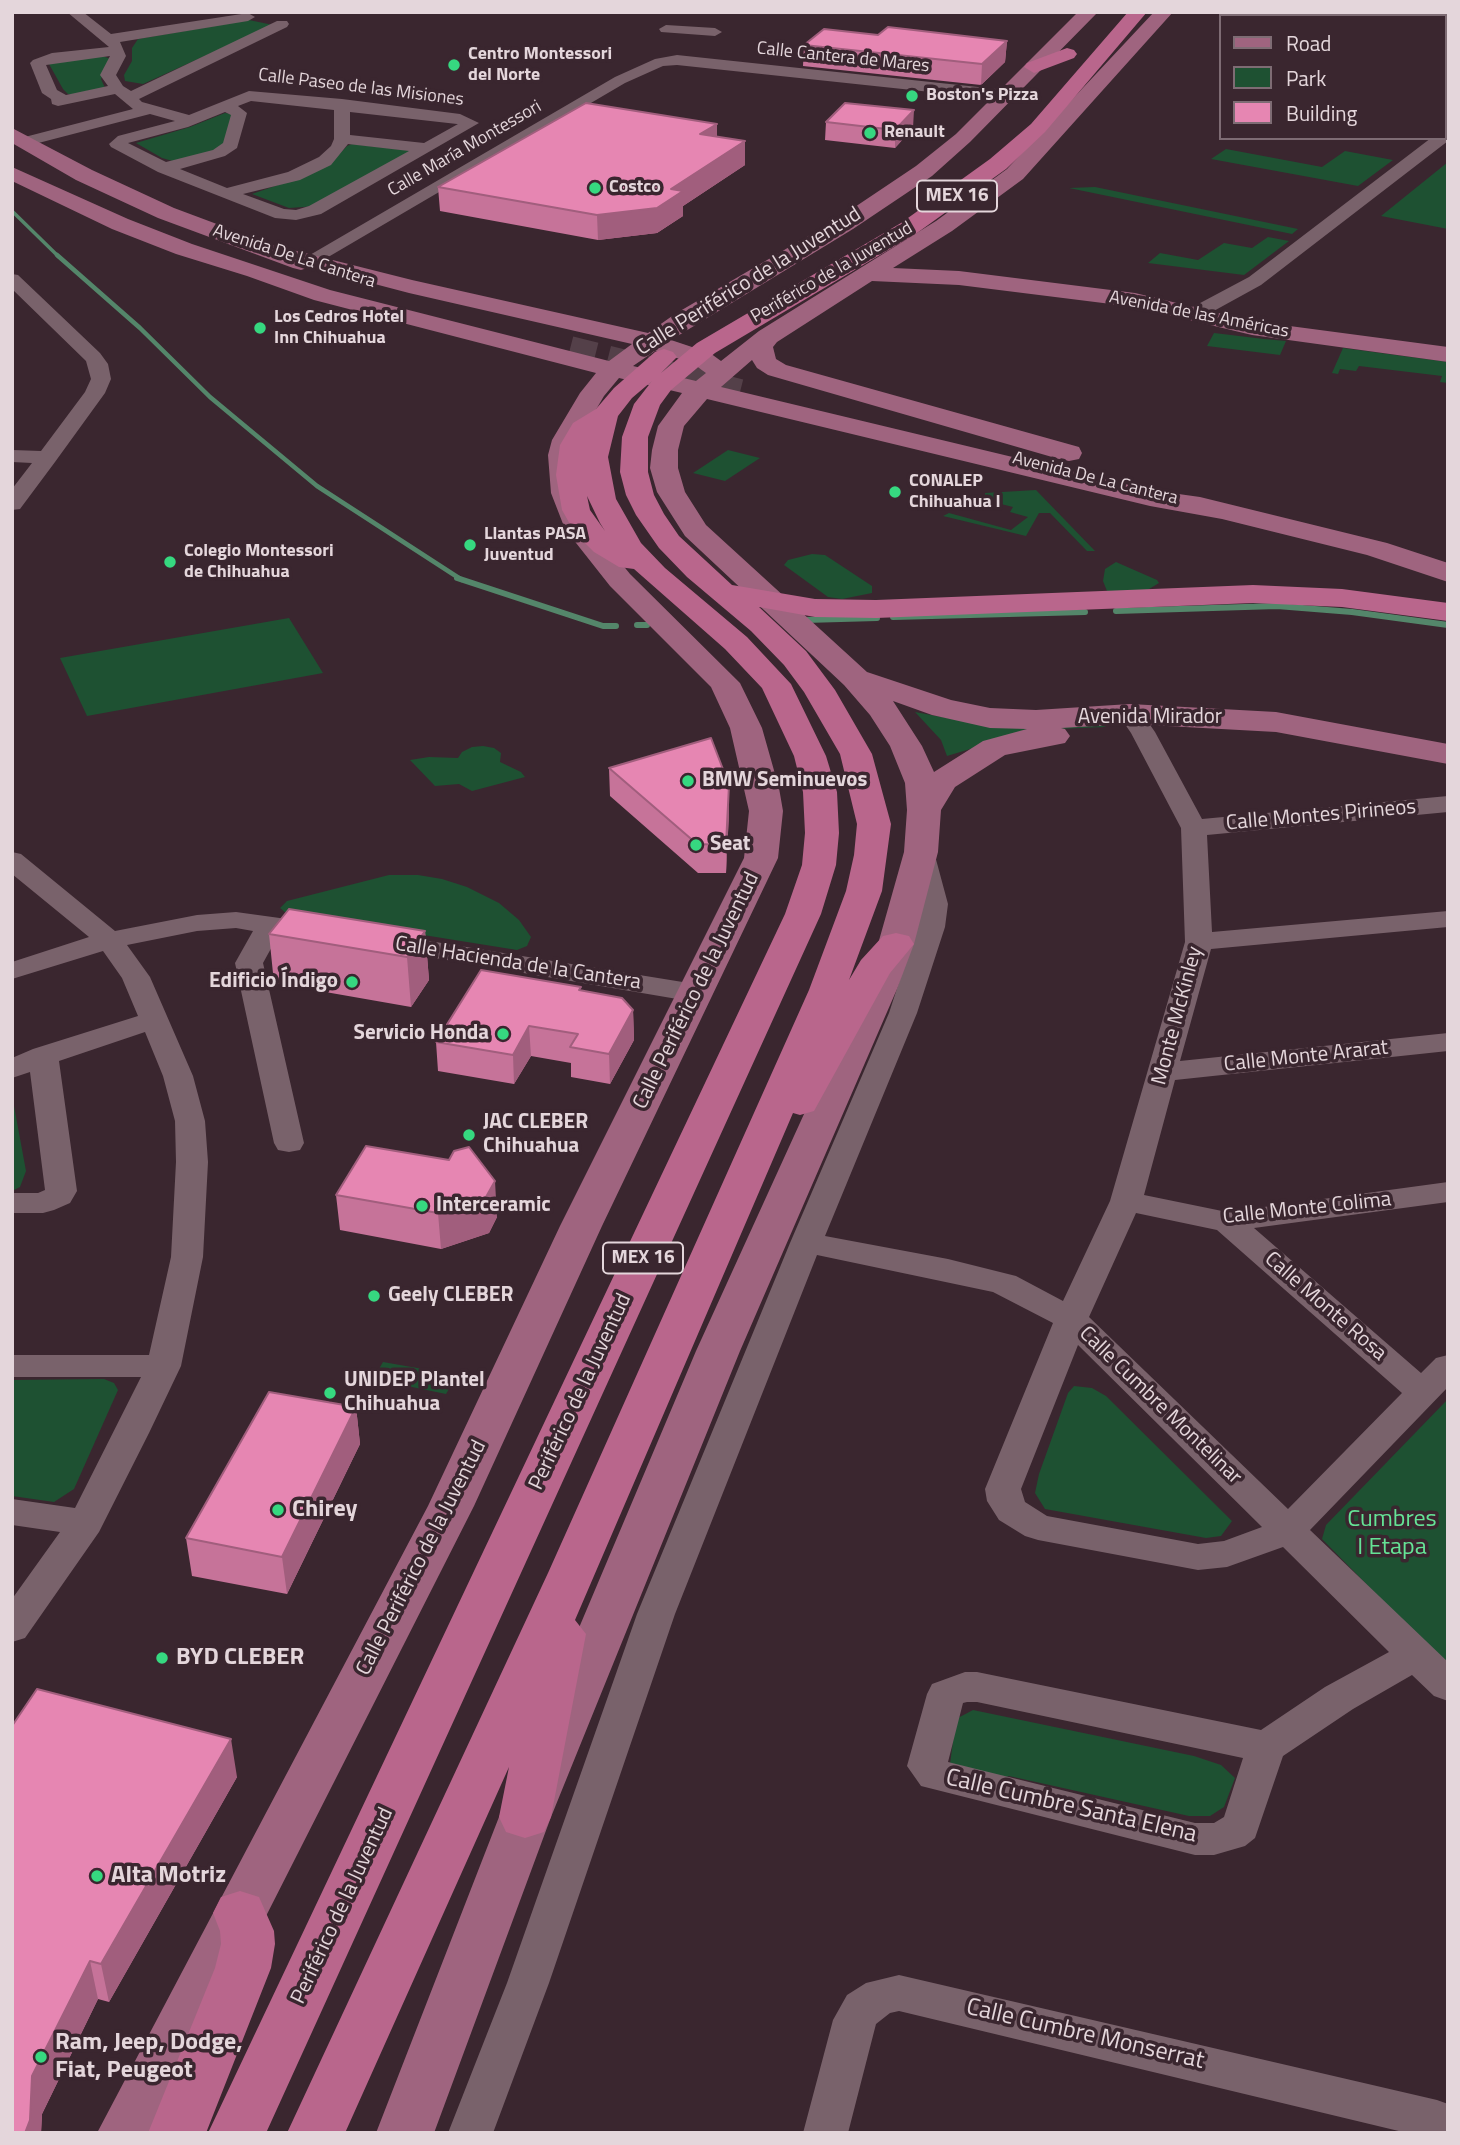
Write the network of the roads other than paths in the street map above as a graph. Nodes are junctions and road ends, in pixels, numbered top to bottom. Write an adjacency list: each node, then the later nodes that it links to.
1 (74, 12): 9 (street)
2 (227, 12): 6 (street)
3 (1089, 12): 12 (main road, Calle Periférico de la Juventud)
4 (1107, 12): 10 (highway, Periférico de la Juventud / MEX 16)
5 (1164, 12): 7 (main road, Calle Periférico de la Juventud)
6 (248, 17): 9 (street); 14 (street)
7 (1138, 26): 24 (highway, Periférico de la Juventud / MEX 16); 24 (main road, Calle Periférico de la Juventud)
8 (666, 29): 11 (street)
9 (114, 45): 14 (street); 14 (street)
10 (1067, 54): 12 (highway); 36 (highway, Periférico de la Juventud / MEX 16)
11 (677, 60): 13 (street, Calle Cantera de Mares); 28 (street, Calle María Montessori)
12 (1034, 67): 13 (main road, Calle Periférico de la Juventud)
13 (1006, 95): 36 (main road, Calle Periférico de la Juventud)
14 (139, 101): 17 (street); 18 (street)
15 (342, 104): 16 (street, Calle Paseo de las Misiones); 19 (street); 21 (street, Calle Paseo de las Misiones)
16 (226, 106): 17 (street, Calle Paseo de las Misiones); 22 (street)
17 (195, 118): 22 (street, Calle Paseo de las Misiones)
18 (15, 138): 26 (main road, Avenida De La Cantera)
19 (342, 139): 21 (street); 25 (street)
20 (1440, 140): 34 (street)
21 (427, 148): 25 (street, Calle Paseo de las Misiones)
22 (164, 168): 25 (street, Calle Paseo de las Misiones)
23 (21, 177): 26 (main road); 29 (main road, Avenida De La Cantera)
24 (997, 177): 27 (main road, Calle Periférico de la Juventud); 36 (highway, Periférico de la Juventud / MEX 16)
25 (226, 193)
26 (218, 233): 29 (main road, Avenida De La Cantera)
27 (905, 251): 30 (main road, Calle Periférico de la Juventud); 31 (main road, Avenida de las Américas)
28 (312, 259): 29 (main road); 37 (main road)
29 (262, 261): 37 (main road, Avenida De La Cantera); 40 (main road)
30 (866, 274): 31 (main road, Avenida de las Américas); 36 (main road, Calle Periférico de la Juventud)
31 (962, 274): 34 (main road, Avenida de las Américas)
32 (12, 279): 33 (street)
33 (42, 309): 35 (street); 43 (street)
34 (1201, 309): 39 (main road, Avenida de las Américas)
35 (22, 311)
36 (727, 327): 37 (main road); 38 (main road, Calle Periférico de la Juventud); 41 (main road, Calle Periférico de la Juventud); 41 (highway, Calle Periférico de la Juventud / MEX 16); 41 (highway, Calle Periférico de la Juventud / MEX 16); 44 (main road)
37 (592, 331): 38 (main road); 40 (main road)
38 (651, 341): 41 (main road, Calle Periférico de la Juventud); 41 (main road)
39 (1444, 346)
40 (562, 354): 41 (main road)
41 (673, 396): 44 (main road, Avenida De La Cantera); 47 (main road); 48 (highway); 49 (main road, Calle Periférico de la Juventud); 64 (main road, Calle Periférico de la Juventud); 75 (highway, MEX 16); 96 (highway, Periférico de la Juventud / MEX 16)
42 (12, 456): 43 (street)
43 (48, 458): 45 (street)
44 (1188, 489): 46 (main road, Avenida De La Cantera)
45 (12, 504)
46 (1448, 557)
47 (1448, 573)
48 (1448, 612)
49 (855, 678): 50 (main road, Avenida Mirador); 54 (main road, Calle Periférico de la Juventud)
50 (1136, 723): 51 (main road, Avenida Mirador); 52 (main road, Avenida Mirador); 54 (main road, Avenida Mirador); 55 (street, Monte McKinley)
51 (1448, 754)
52 (1448, 771)
53 (1448, 804): 55 (street, Calle Montes Pirineos)
54 (924, 810): 56 (main road, Calle Periférico de la Juventud)
55 (1194, 828): 61 (street, Monte McKinley)
56 (921, 852): 62 (main road, Calle Periférico de la Juventud); 70 (street)
57 (20, 874): 60 (street)
58 (1448, 919): 61 (street)
59 (271, 924): 60 (street, Calle Hacienda de la Cantera); 64 (street, Calle Hacienda de la Cantera); 71 (street)
60 (109, 940): 63 (street, Calle Hacienda de la Cantera); 65 (street)
61 (1199, 942): 69 (street, Monte McKinley)
62 (896, 944): 70 (main road, Calle Periférico de la Juventud); 75 (highway)
63 (12, 971)
64 (695, 993): 92 (main road, Calle Periférico de la Juventud)
65 (154, 1020): 67 (street); 80 (street)
66 (1448, 1042): 69 (street, Calle Monte Ararat)
67 (43, 1055): 68 (street); 74 (street)
68 (12, 1069)
69 (1164, 1072): 73 (street, Monte McKinley)
70 (848, 1102): 77 (street); 91 (main road, Calle Periférico de la Juventud)
71 (289, 1143)
72 (1448, 1192): 76 (street, Calle Monte Colima)
73 (1126, 1201): 76 (street, Calle Monte Colima); 78 (street, Monte McKinley)
74 (12, 1203)
75 (730, 1207): 86 (highway, MEX 16)
76 (1227, 1222): 82 (street, Calle Monte Rosa)
77 (806, 1243): 78 (street, Calle Cumbre Montelinar); 99 (street)
78 (1071, 1319): 85 (street, Calle Cumbre Montelinar); 85 (street, Monte McKinley)
79 (12, 1366): 80 (street)
80 (164, 1366): 84 (street)
81 (1448, 1366): 82 (street)
82 (1422, 1392): 85 (street)
83 (12, 1512): 84 (street)
84 (86, 1523): 87 (street)
85 (1288, 1531): 88 (street, Calle Cumbre Montelinar)
86 (572, 1573): 91 (highway); 97 (highway, MEX 16)
87 (12, 1628)
88 (1416, 1655): 89 (street, Calle Cumbre Montelinar); 90 (street)
89 (1448, 1686)
90 (1266, 1748): 90 (street, Calle Cumbre Santa Elena)
91 (525, 1817): 98 (main road, Calle Periférico de la Juventud)
92 (240, 1913): 94 (main road, Calle Periférico de la Juventud); 95 (highway)
93 (1440, 2116): 100 (street, Calle Cumbre Monserrat)
94 (126, 2133)
95 (177, 2133)
96 (237, 2133)
97 (316, 2133)
98 (405, 2133)
99 (470, 2133)
100 (825, 2133)

